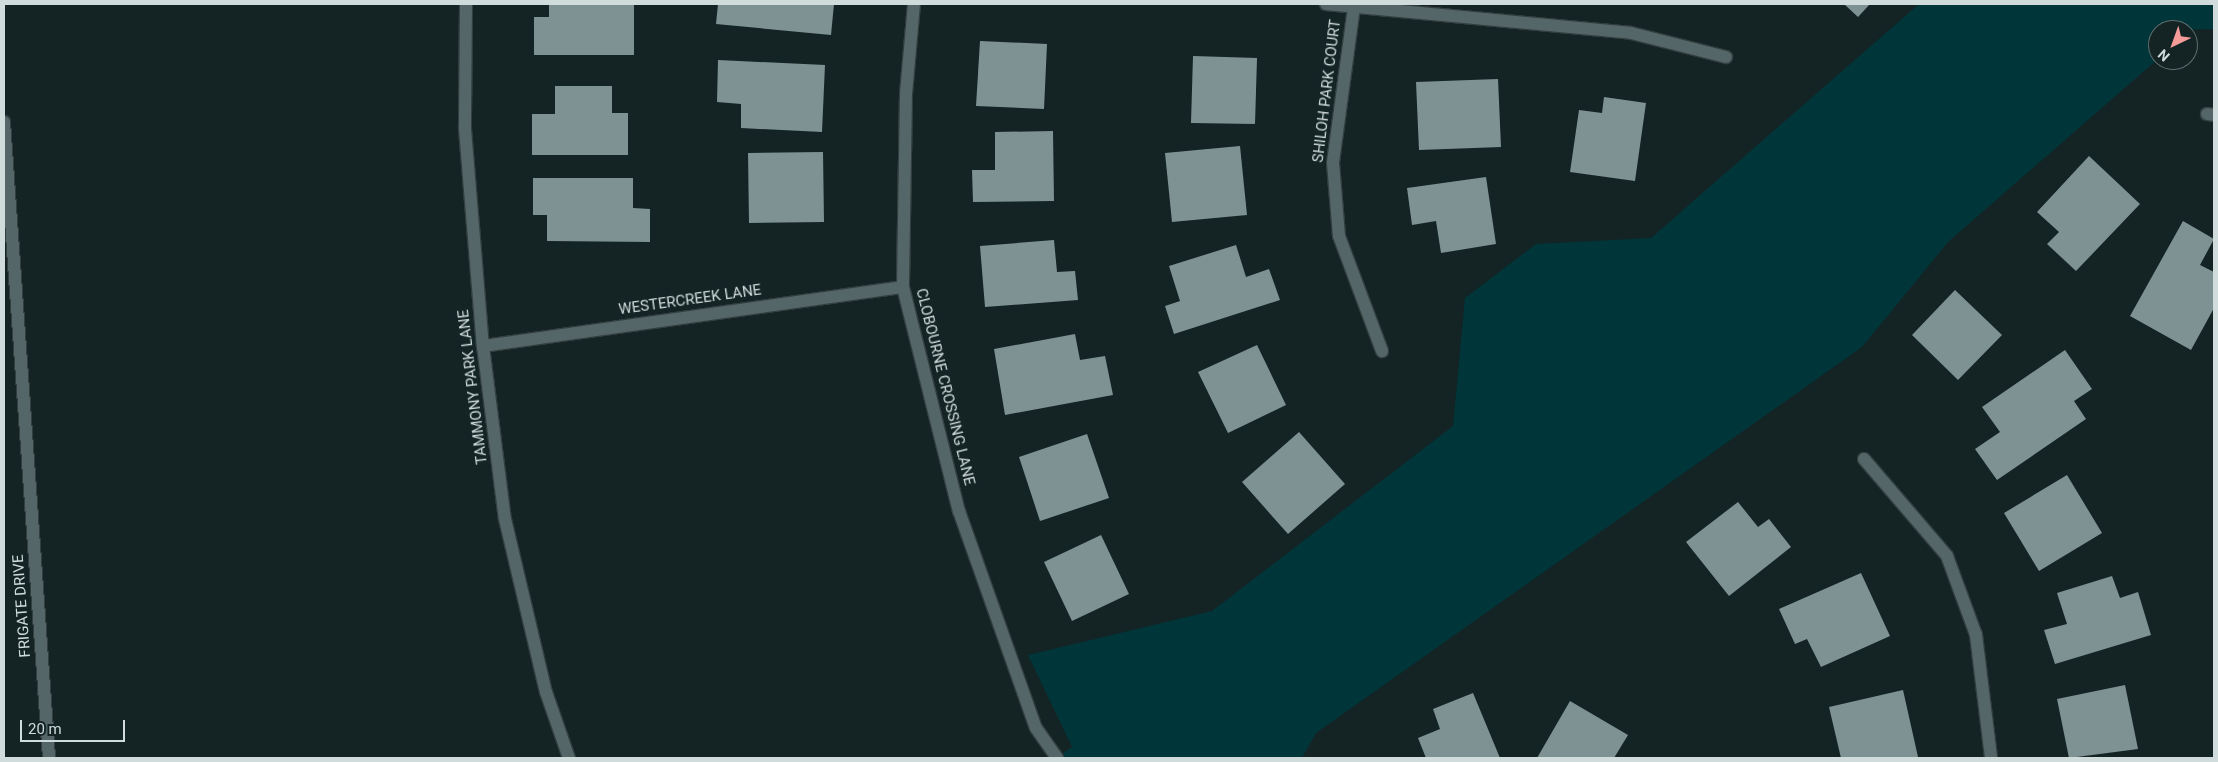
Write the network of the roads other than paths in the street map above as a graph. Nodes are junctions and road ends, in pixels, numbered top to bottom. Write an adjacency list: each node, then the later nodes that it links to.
1 (466, 4): 8 (street, TAMMONY PARK LANE)
2 (914, 4): 7 (street, CLOBOURNE CROSSING LANE)
3 (1326, 4): 4 (street)
4 (1354, 7): 5 (street); 9 (street, SHILOH PARK COURT)
5 (1726, 57)
6 (4, 122): 11 (street, FRIGATE DRIVE)
7 (902, 287): 8 (street, WESTERCREEK LANE); 13 (street, CLOBOURNE CROSSING LANE)
8 (482, 346): 12 (street, TAMMONY PARK LANE)
9 (1382, 351)
10 (1864, 459): 14 (street)
11 (48, 758)
12 (570, 758)
13 (1057, 758)
14 (1991, 758)

